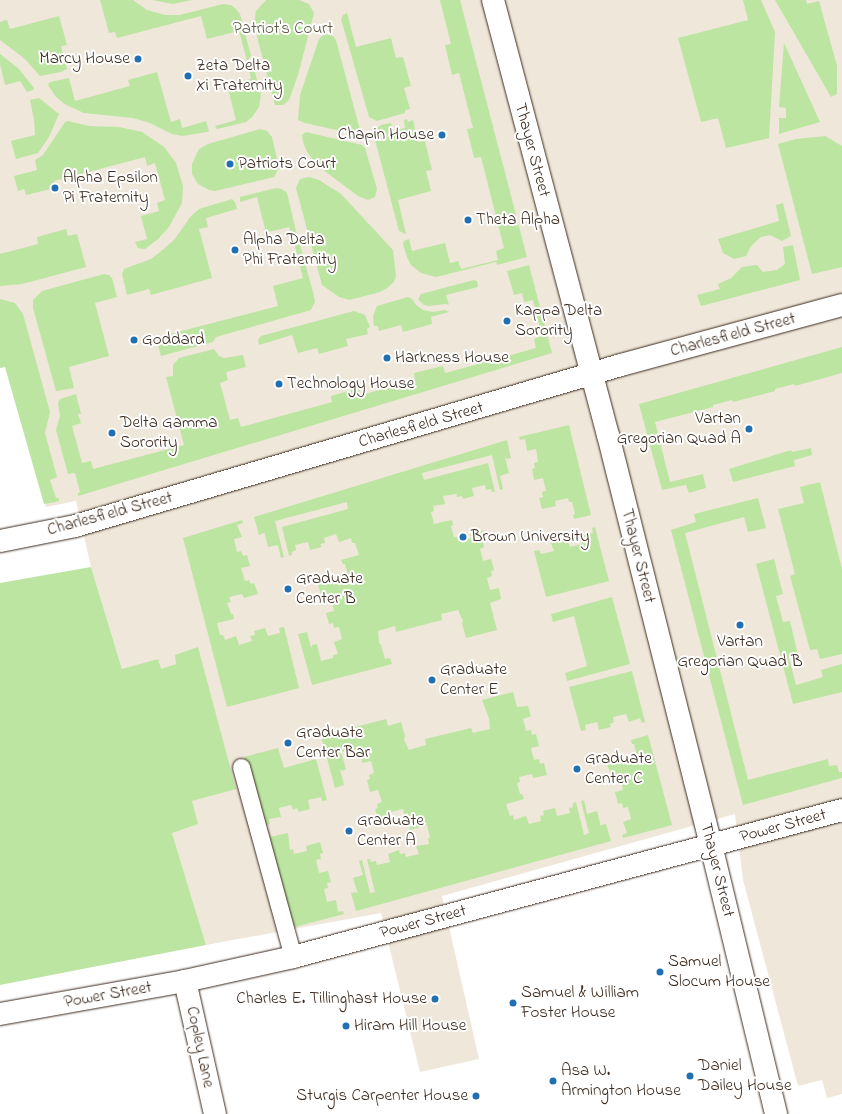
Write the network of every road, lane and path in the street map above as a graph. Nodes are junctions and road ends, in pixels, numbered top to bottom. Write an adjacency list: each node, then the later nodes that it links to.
1 (493, 0): 3 (street, Thayer Street)
2 (842, 305): 3 (street, Charlesfield Street)
3 (592, 374): 4 (street, Charlesfield Street); 7 (street, Thayer Street)
4 (0, 541)
5 (241, 766): 8 (lane)
6 (842, 810): 7 (street, Power Street)
7 (711, 845): 8 (street, Power Street); 12 (street, Thayer Street)
8 (293, 957): 9 (street, Power Street)
9 (185, 981): 10 (street, Power Street); 11 (street, Copley Lane)
10 (0, 1014)
11 (215, 1114)
12 (776, 1114)

